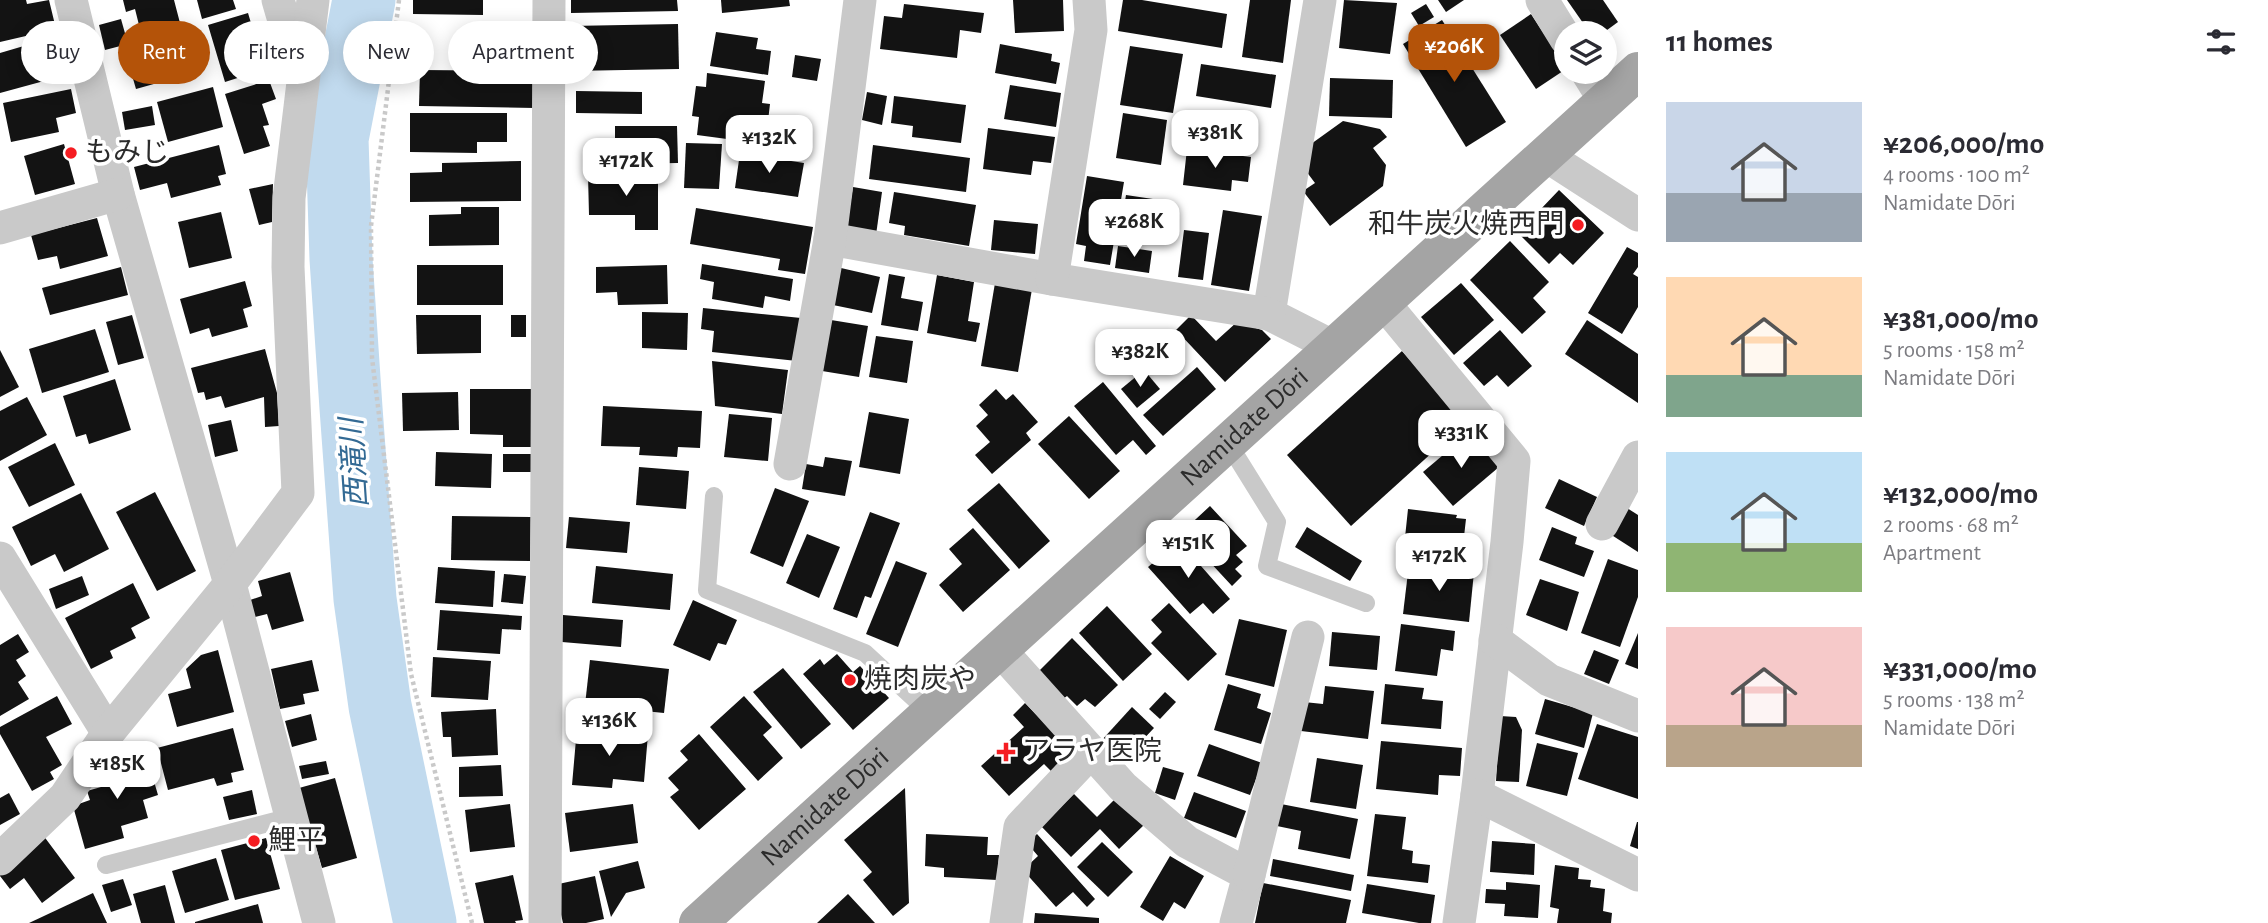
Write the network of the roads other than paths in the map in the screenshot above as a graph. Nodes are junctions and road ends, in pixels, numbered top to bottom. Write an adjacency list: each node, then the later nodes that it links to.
1 (71, 0): 16 (street)
2 (278, 0): 9 (street)
3 (313, 0): 10 (street)
4 (550, 0): 46 (street)
5 (860, 0): 19 (street)
6 (1089, 0): 20 (street)
7 (1321, 0): 22 (street)
8 (1542, 0): 11 (street)
9 (284, 21)
10 (310, 21)
11 (1555, 21)
12 (1638, 71): 14 (main road, Namidate Dōri)
13 (302, 84): 30 (street)
14 (1596, 86): 15 (main road, Namidate Dōri)
15 (1545, 155): 17 (street); 21 (main road, Namidate Dōri)
16 (118, 194): 18 (street); 30 (street)
17 (1638, 215)
18 (0, 228)
19 (830, 239): 20 (street); 26 (street)
20 (1052, 279): 22 (street)
21 (1383, 302): 23 (main road, Namidate Dōri); 33 (street)
22 (1269, 314): 23 (street)
23 (1334, 347): 24 (main road, Namidate Dōri)
24 (1228, 443): 31 (lane); 34 (main road, Namidate Dōri)
25 (1638, 457): 28 (street)
26 (790, 464)
27 (715, 496): 35 (lane)
28 (1602, 524)
29 (0, 558): 37 (street)
30 (230, 584): 37 (street); 40 (street)
31 (1366, 603)
32 (1308, 637): 43 (street)
33 (1495, 640): 36 (street); 39 (street)
34 (1000, 650): 35 (main road, Namidate Dōri); 38 (street)
35 (930, 713): 47 (main road, Namidate Dōri)
36 (1638, 716)
37 (108, 733): 41 (street)
38 (1090, 753): 43 (street); 48 (street)
39 (1477, 794): 44 (street); 50 (street)
40 (291, 817): 42 (lane); 45 (street)
41 (0, 859)
42 (106, 865)
43 (1249, 875): 49 (street)
44 (1638, 875)
45 (319, 923)
46 (545, 923)
47 (698, 923)
48 (1006, 923)
49 (1236, 923)
50 (1459, 923)

